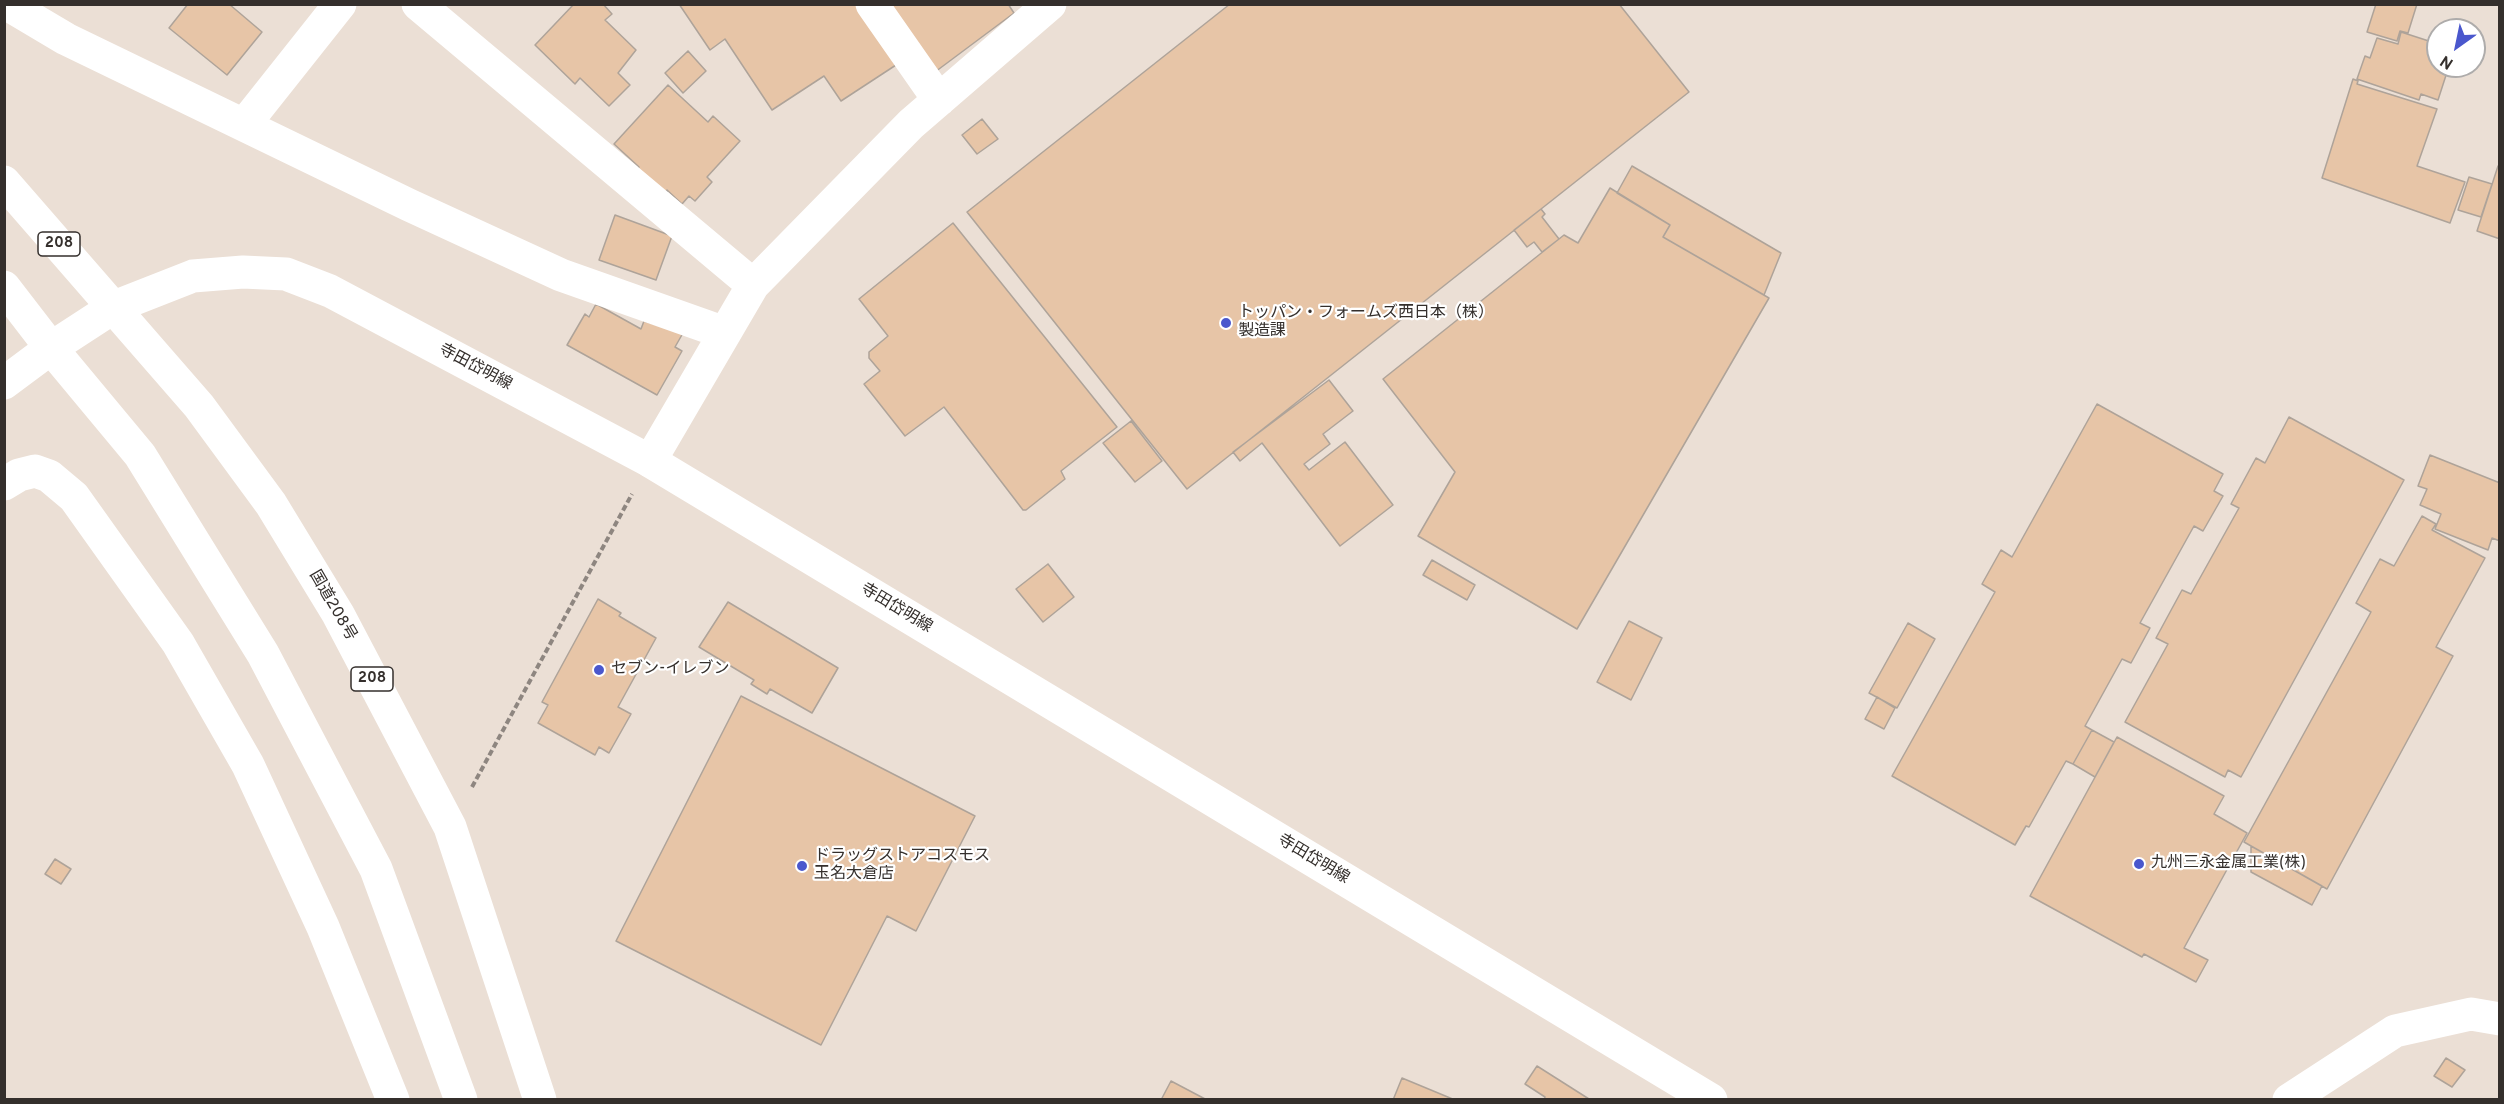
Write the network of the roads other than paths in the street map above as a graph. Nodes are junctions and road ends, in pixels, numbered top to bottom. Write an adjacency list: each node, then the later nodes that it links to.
1 (7, 4): 7 (main road)
2 (340, 4): 7 (main road)
3 (418, 4): 9 (main road)
4 (872, 4): 6 (main road)
5 (1050, 4): 6 (main road)
6 (939, 100): 9 (main road)
7 (243, 125): 12 (main road)
8 (4, 182): 11 (main road, 国道208号 / 208)
9 (753, 285): 12 (main road)
10 (4, 287): 13 (main road)
11 (114, 307): 13 (main road, 寺田岱明線); 15 (main road, 寺田岱明線); 20 (main road, 国道208号 / 208)
12 (725, 333): 15 (main road)
13 (51, 348): 14 (main road, 寺田岱明線); 19 (main road)
14 (4, 383)
15 (650, 461): 21 (main road, 寺田岱明線)
16 (4, 484): 18 (main road)
17 (2499, 1019): 22 (main road)
18 (393, 1100)
19 (461, 1100)
20 (540, 1100)
21 (1711, 1100)
22 (2289, 1100)

